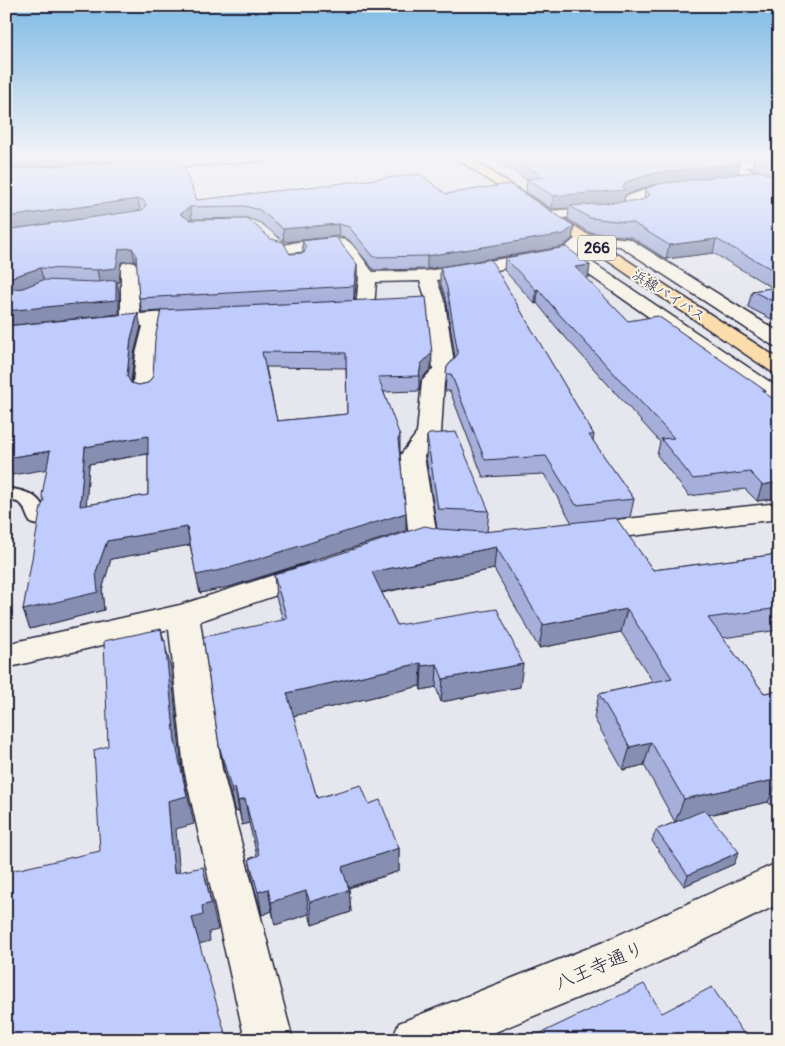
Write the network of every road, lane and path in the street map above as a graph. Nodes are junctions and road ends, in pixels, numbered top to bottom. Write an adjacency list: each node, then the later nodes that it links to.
1 (532, 205): 3 (highway, 浜線バイパス / 266)
2 (635, 205): 3 (street)
3 (549, 216): 4 (highway, 浜線バイパス / 266)
4 (584, 239): 5 (street); 15 (street); 16 (highway, 浜線バイパス / 266)
5 (568, 253): 8 (street); 18 (street)
6 (299, 264): 9 (street)
7 (129, 267): 13 (street)
8 (427, 276): 9 (street); 23 (street)
9 (368, 277): 10 (street)
10 (345, 308)
11 (220, 314): 12 (street)
12 (154, 318): 13 (street); 17 (street)
13 (130, 319): 14 (street)
14 (83, 325)
15 (779, 341)
16 (779, 368)
17 (143, 392)
18 (779, 398)
19 (6, 494): 21 (lane)
20 (779, 511): 22 (street)
21 (38, 519)
22 (560, 535)
23 (421, 541)
24 (340, 564): 25 (street)
25 (183, 615): 26 (street); 28 (street)
26 (6, 656)
27 (779, 882): 29 (street, 八王寺通り)
28 (269, 1040)
29 (416, 1040)

